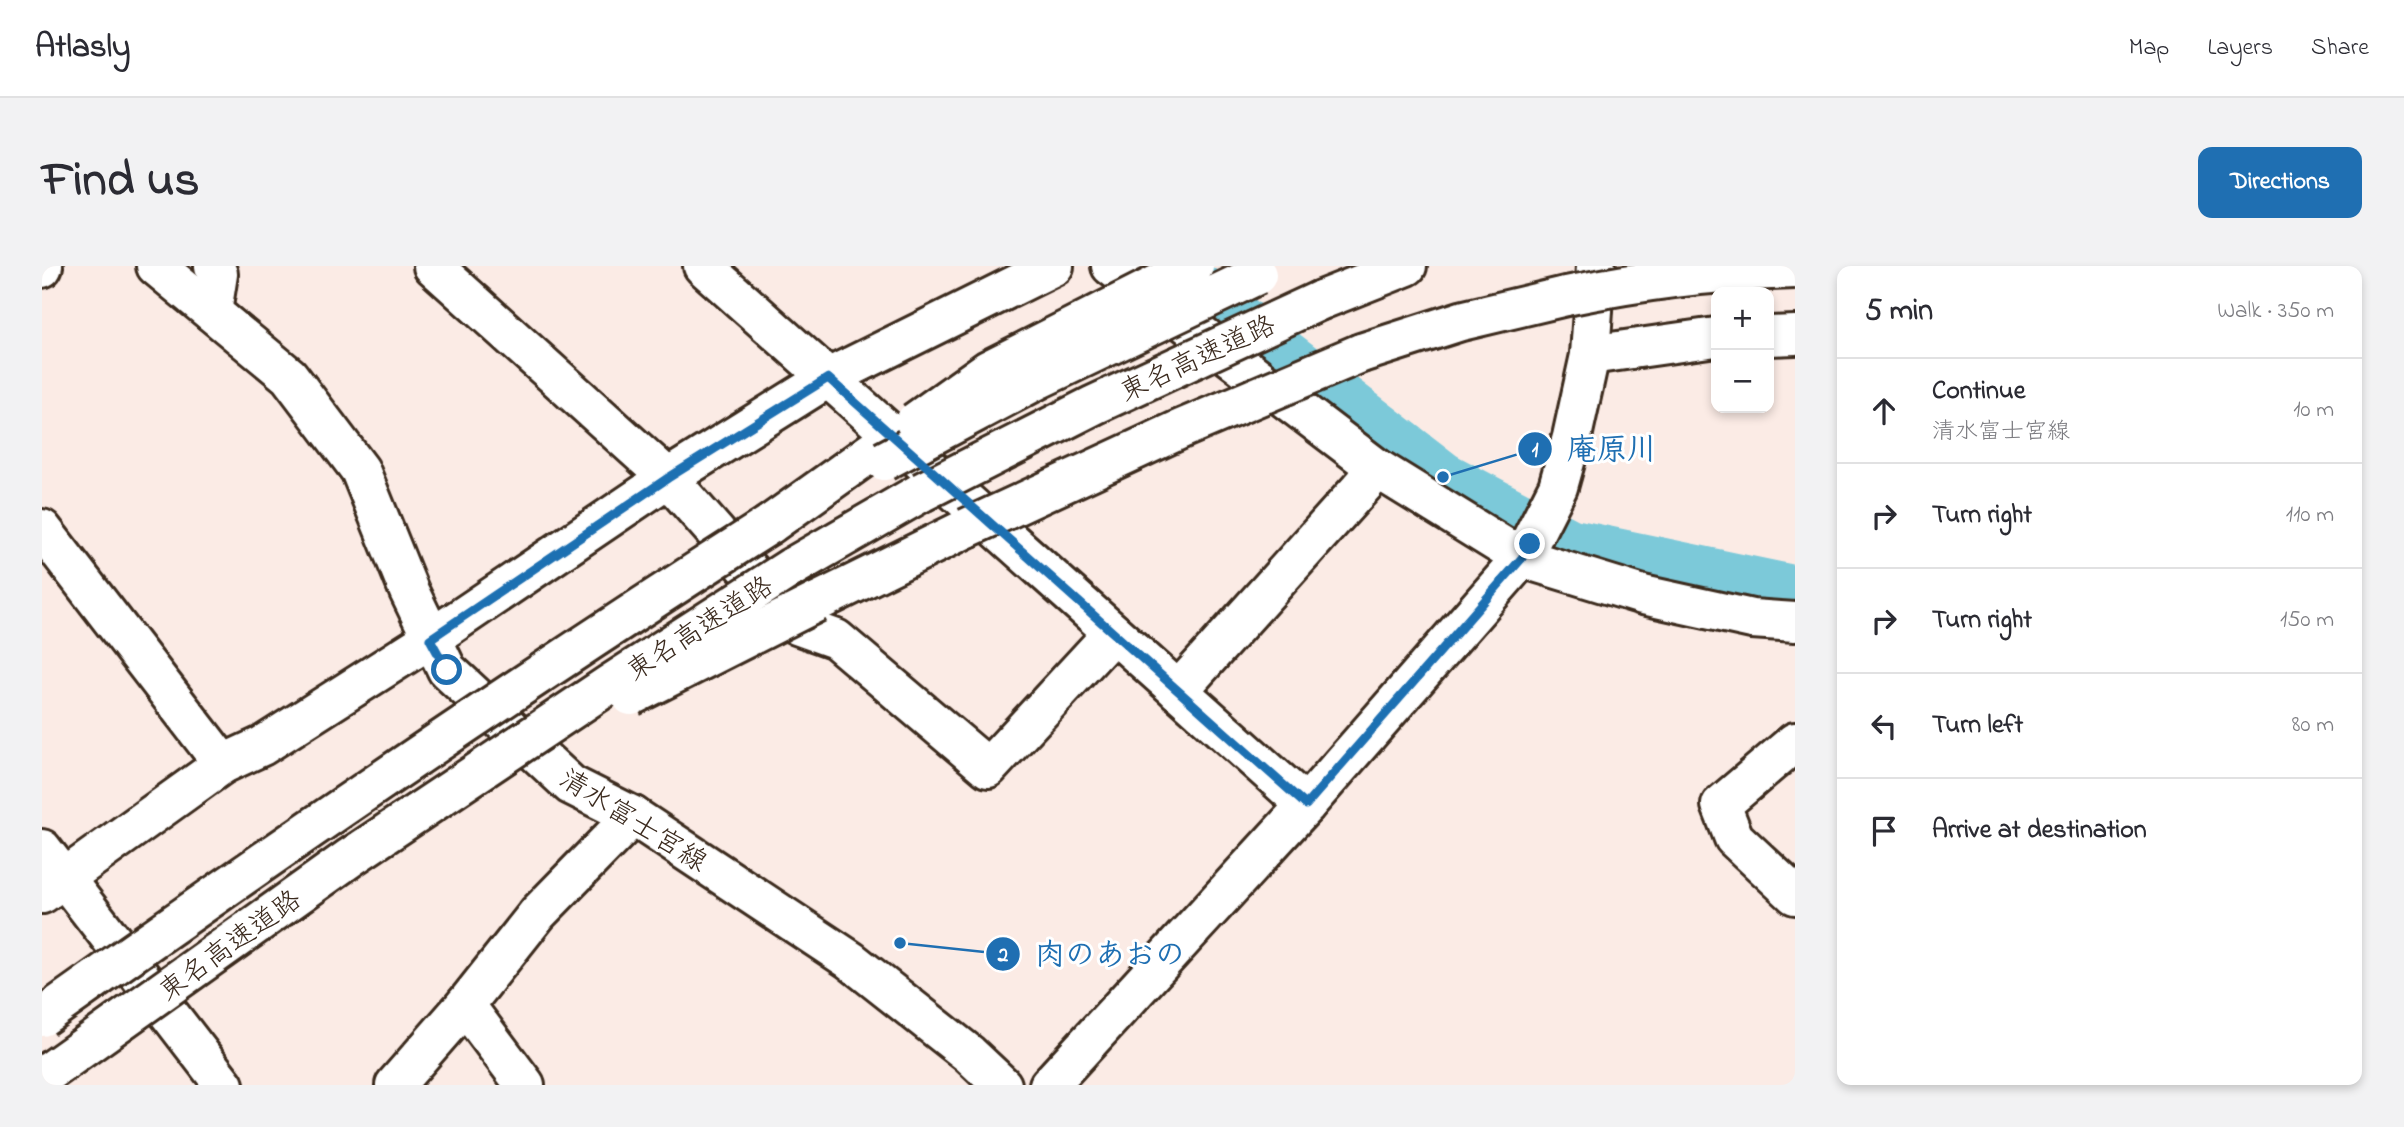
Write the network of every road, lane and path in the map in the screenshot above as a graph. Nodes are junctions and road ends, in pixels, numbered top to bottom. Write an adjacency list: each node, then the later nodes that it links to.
1 (156, 266): 12 (main road, 清水富士宮線)
2 (214, 266): 12 (main road)
3 (433, 266): 20 (main road)
4 (703, 266): 17 (main road)
5 (1054, 266): 17 (main road)
6 (1111, 266): 19 (main road)
7 (1194, 266): 18 (main road, bridge)
8 (1407, 266): 29 (main road, 東名高速道路, bridge)
9 (1596, 266): 16 (main road)
10 (1795, 269): 29 (main road, bridge)
11 (1268, 270): 18 (main road, 東名高速道路, bridge)
12 (212, 312): 25 (main road, 清水富士宮線)
13 (1795, 335): 14 (main road)
14 (1774, 336)
15 (1711, 338): 16 (main road)
16 (1590, 355): 22 (main road)
17 (828, 378): 20 (main road); 24 (main road)
18 (884, 452): 35 (main road, 東名高速道路, bridge)
19 (1378, 469): 22 (main road); 26 (main road)
20 (668, 478): 24 (main road); 25 (main road)
21 (42, 529): 28 (main road)
22 (1526, 551): 23 (main road); 30 (main road)
23 (1795, 622)
24 (1113, 633): 26 (main road)
25 (430, 639): 28 (main road); 31 (main road, 清水富士宮線)
26 (1178, 691): 30 (main road)
27 (1795, 742): 33 (main road)
28 (223, 764): 32 (main road)
29 (455, 787): 36 (main road, 東名高速道路, bridge)
30 (1306, 805): 41 (main road)
31 (633, 816): 34 (main road); 40 (main road, 清水富士宮線)
32 (49, 874): 37 (main road)
33 (1795, 895)
34 (465, 1005): 38 (main road); 39 (main road)
35 (42, 1017)
36 (42, 1077)
37 (224, 1085)
38 (395, 1085)
39 (525, 1085)
40 (1002, 1085)
41 (1049, 1085)

